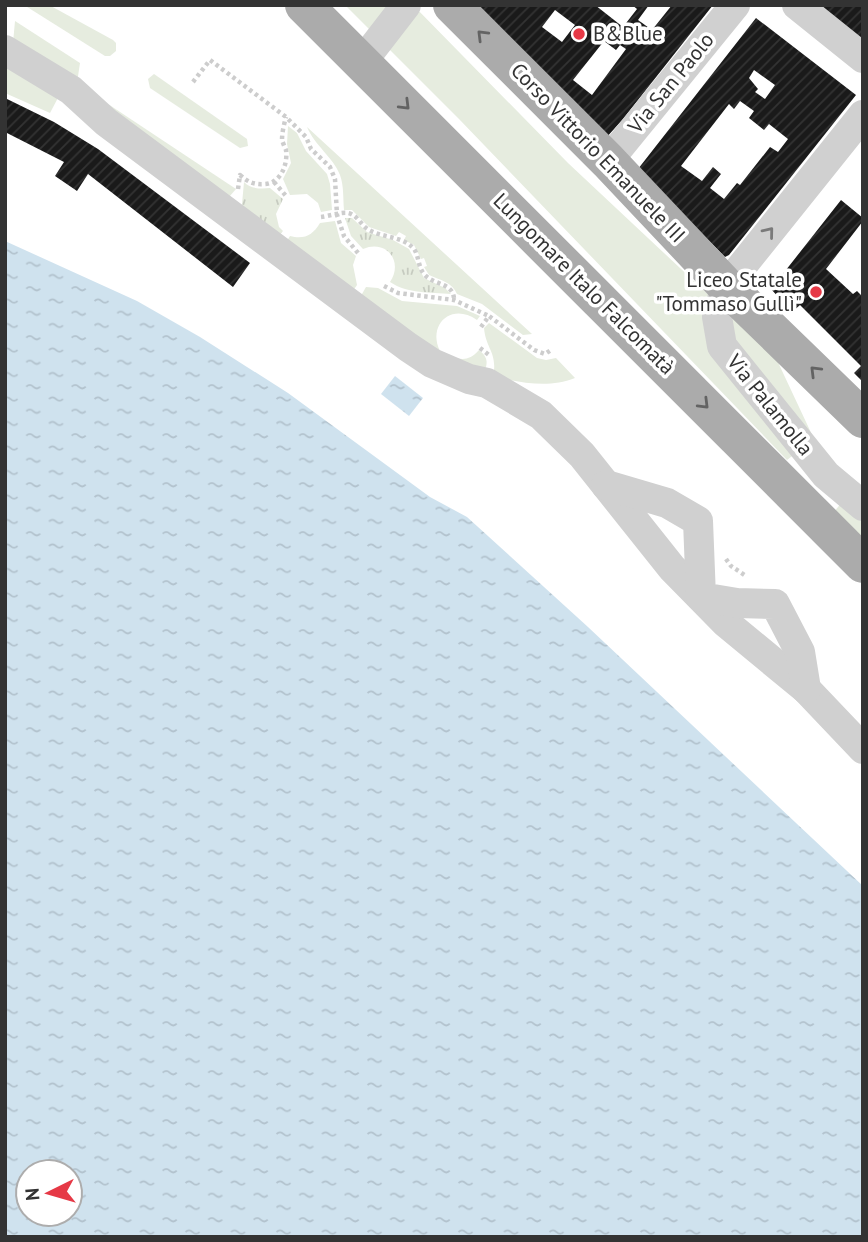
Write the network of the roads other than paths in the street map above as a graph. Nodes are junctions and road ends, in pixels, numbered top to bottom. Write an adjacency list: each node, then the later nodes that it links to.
1 (304, 5): 8 (main road, Lungomare Italo Falcomatà)
2 (406, 5): 8 (street)
3 (452, 5): 10 (main road, Corso Vittorio Emanuele III, one-way to 3)
4 (735, 5): 10 (street, Via San Paolo)
5 (797, 5): 7 (street)
6 (5, 50): 13 (street)
7 (863, 58)
8 (362, 62): 14 (main road, Lungomare Italo Falcomatà, one-way to 14)
9 (863, 115): 11 (street, one-way to 9)
10 (608, 162): 11 (main road, Corso Vittorio Emanuele III)
11 (726, 286): 12 (main road, Corso Vittorio Emanuele III, one-way to 11); 14 (street, Via Palamolla)
12 (863, 419)
13 (606, 485): 17 (street); 17 (street)
14 (814, 488): 15 (street, Via Palamolla); 16 (main road, Lungomare Italo Falcomatà)
15 (863, 506)
16 (863, 564)
17 (701, 597): 18 (street); 18 (street)
18 (806, 689): 19 (street)
19 (863, 749)

